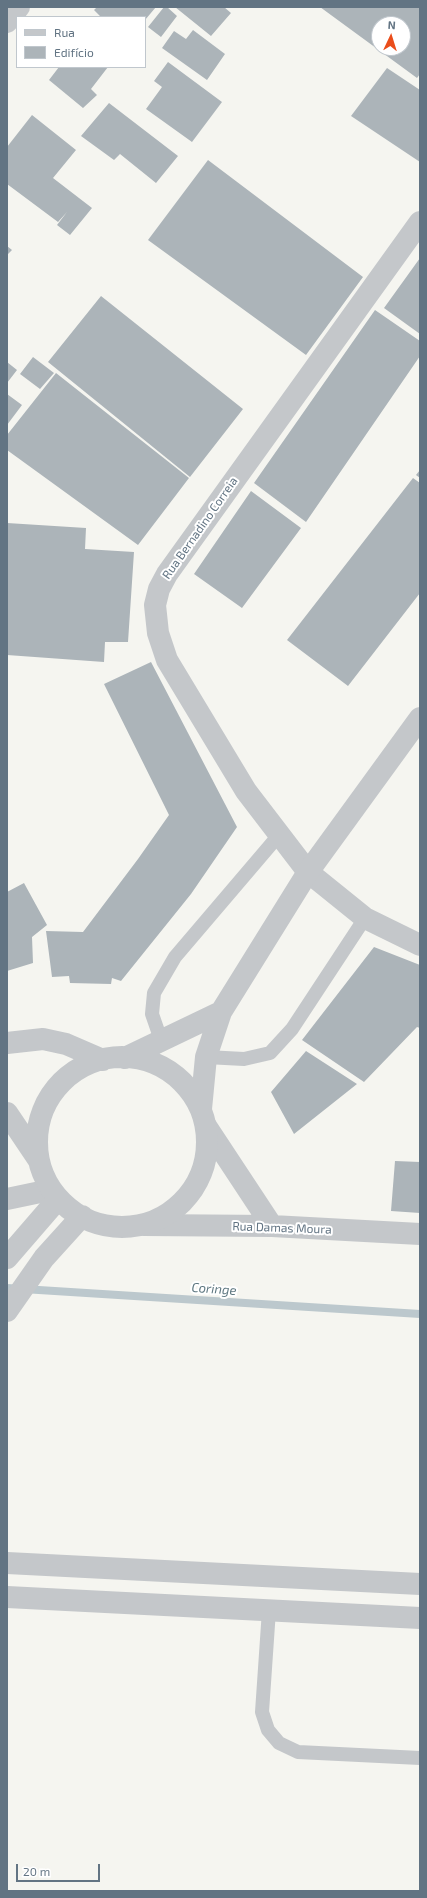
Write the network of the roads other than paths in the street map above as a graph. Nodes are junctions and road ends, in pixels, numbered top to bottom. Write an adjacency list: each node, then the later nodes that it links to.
1 (19, 7): 2 (street)
2 (7, 22)
3 (420, 222): 5 (street, Rua Bernadino Correia)
4 (420, 718): 6 (street)
5 (279, 835): 6 (street, Rua Bernadino Correia); 10 (lane)
6 (308, 872): 7 (street, Rua Bernadino Correia); 9 (street)
7 (364, 918): 8 (street, Rua Bernadino Correia); 12 (lane)
8 (420, 945)
9 (221, 1012): 10 (street); 12 (street)
10 (161, 1040): 13 (street)
11 (7, 1043): 14 (street)
12 (206, 1057): 16 (street)
13 (125, 1058): 14 (street); 16 (street)
14 (103, 1060): 17 (street)
15 (7, 1113): 17 (street)
16 (203, 1118): 21 (street); 22 (street)
17 (38, 1159): 18 (street)
18 (54, 1194): 19 (street); 20 (street, Rua Damas Moura); 24 (street)
19 (7, 1199)
20 (82, 1216): 21 (street, Rua Damas Moura); 25 (street)
21 (144, 1225): 22 (street, Rua Damas Moura)
22 (272, 1226): 23 (street, Rua Damas Moura)
23 (420, 1234)
24 (12, 1251)
25 (7, 1311)
26 (7, 1563): 27 (street)
27 (420, 1584)
28 (7, 1597): 29 (street)
29 (269, 1610): 30 (street); 31 (lane)
30 (420, 1618)
31 (420, 1758)

